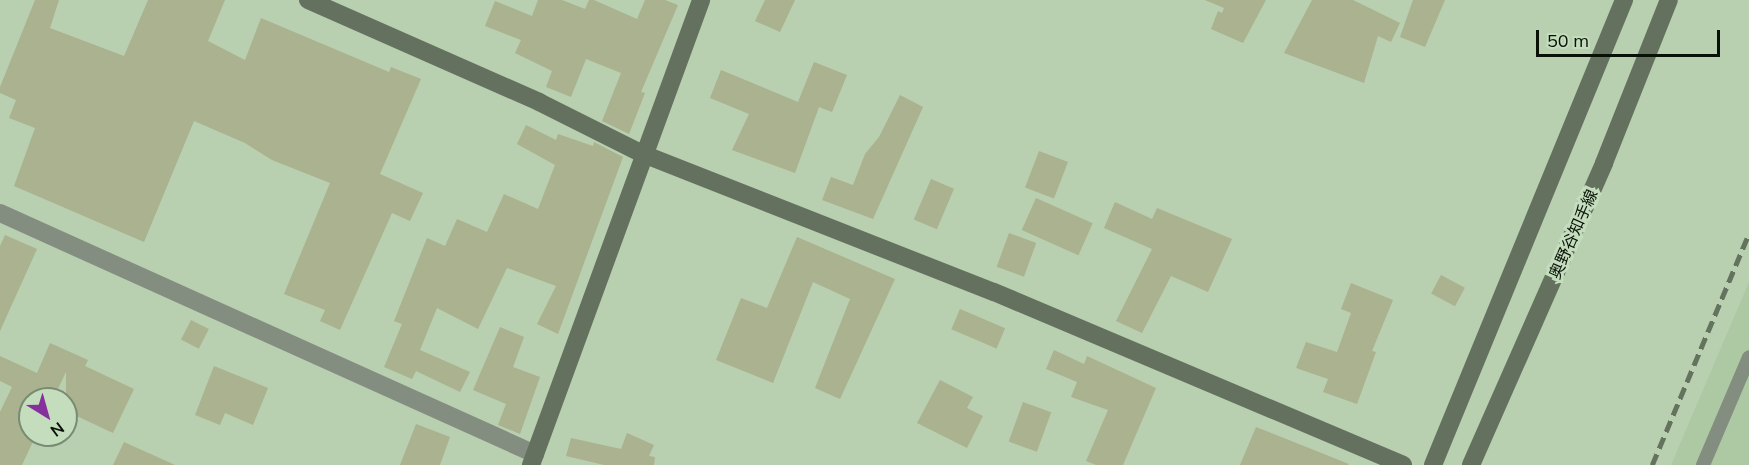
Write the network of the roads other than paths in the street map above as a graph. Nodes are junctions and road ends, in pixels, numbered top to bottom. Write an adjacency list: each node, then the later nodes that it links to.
1 (309, 0): 5 (street)
2 (701, 0): 5 (street)
3 (1624, 0): 10 (street)
4 (1668, 0): 11 (street, 奥野谷知手線)
5 (643, 154): 8 (street); 9 (street)
6 (0, 213): 8 (street)
7 (1749, 357): 12 (lane)
8 (533, 460)
9 (1403, 465)
10 (1433, 465)
11 (1471, 465)
12 (1703, 465)

